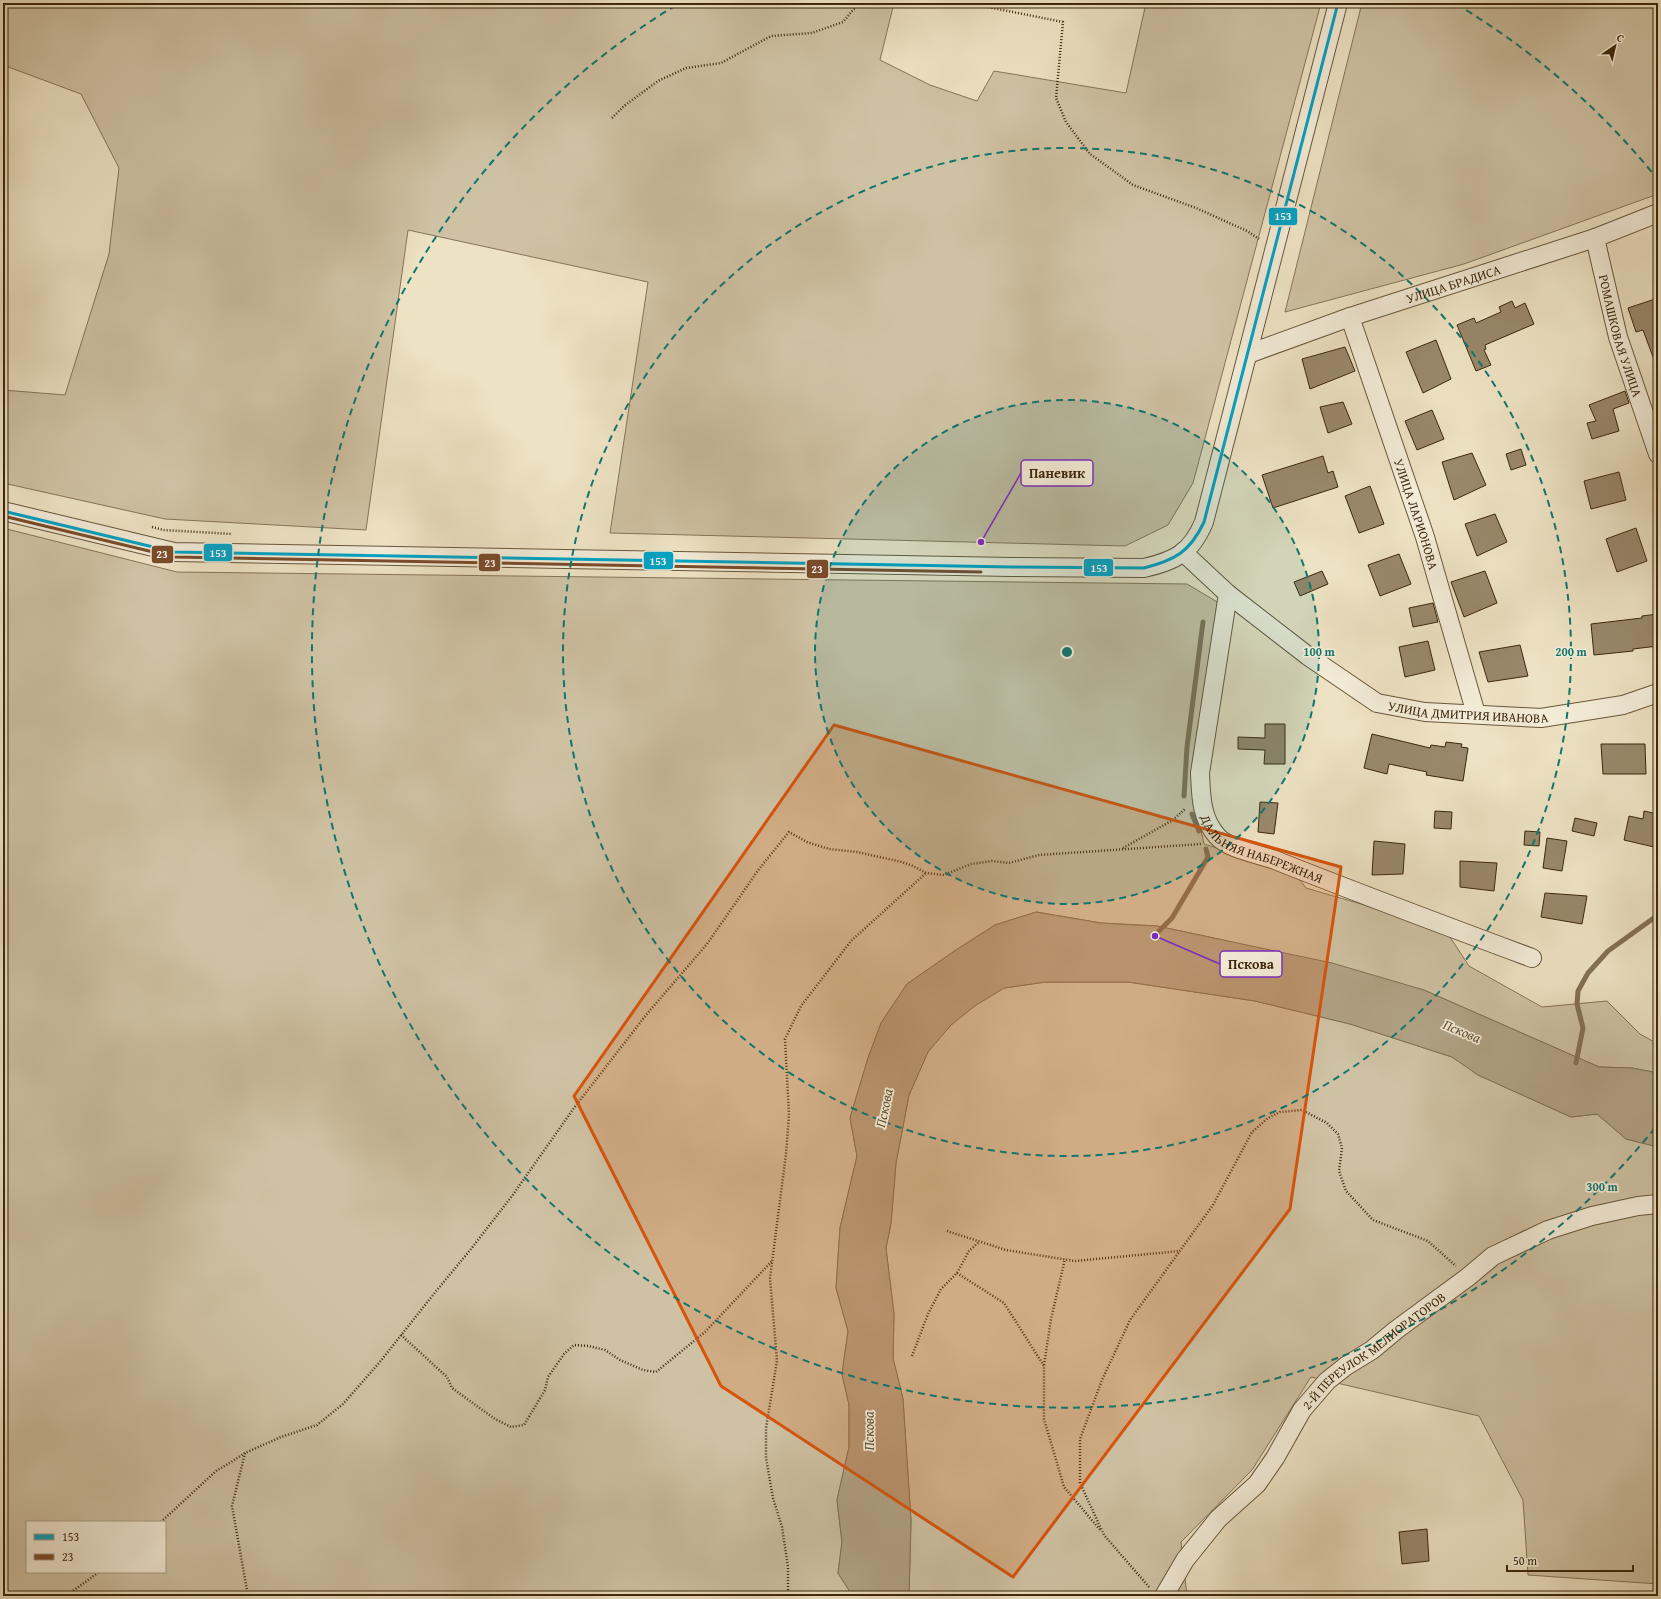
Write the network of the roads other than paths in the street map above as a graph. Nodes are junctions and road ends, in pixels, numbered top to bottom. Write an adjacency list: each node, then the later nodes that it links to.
1 (1338, 3): 5 (street)
2 (1658, 214): 3 (street, УЛИЦА БРАДИСА)
3 (1595, 238): 4 (street, УЛИЦА БРАДИСА); 6 (street, РОМАШКОВАЯ УЛИЦА)
4 (1350, 316): 5 (street, УЛИЦА БРАДИСА); 11 (street, УЛИЦА ЛАРИОНОВА)
5 (1248, 354): 8 (street)
6 (1658, 454)
7 (3, 511): 8 (street)
8 (1183, 552): 9 (street, УЛИЦА ДМИТРИЯ ИВАНОВА)
9 (1228, 594): 11 (street, УЛИЦА ДМИТРИЯ ИВАНОВА); 12 (street, ДАЛЬНЯЯ НАБЕРЕЖНАЯ)
10 (1658, 693): 11 (street, УЛИЦА ДМИТРИЯ ИВАНОВА)
11 (1476, 714)
12 (1532, 958)
13 (1658, 1204): 14 (street, 2-Й ПЕРЕУЛОК МЕЛИОРАТОРОВ)
14 (1158, 1594)

